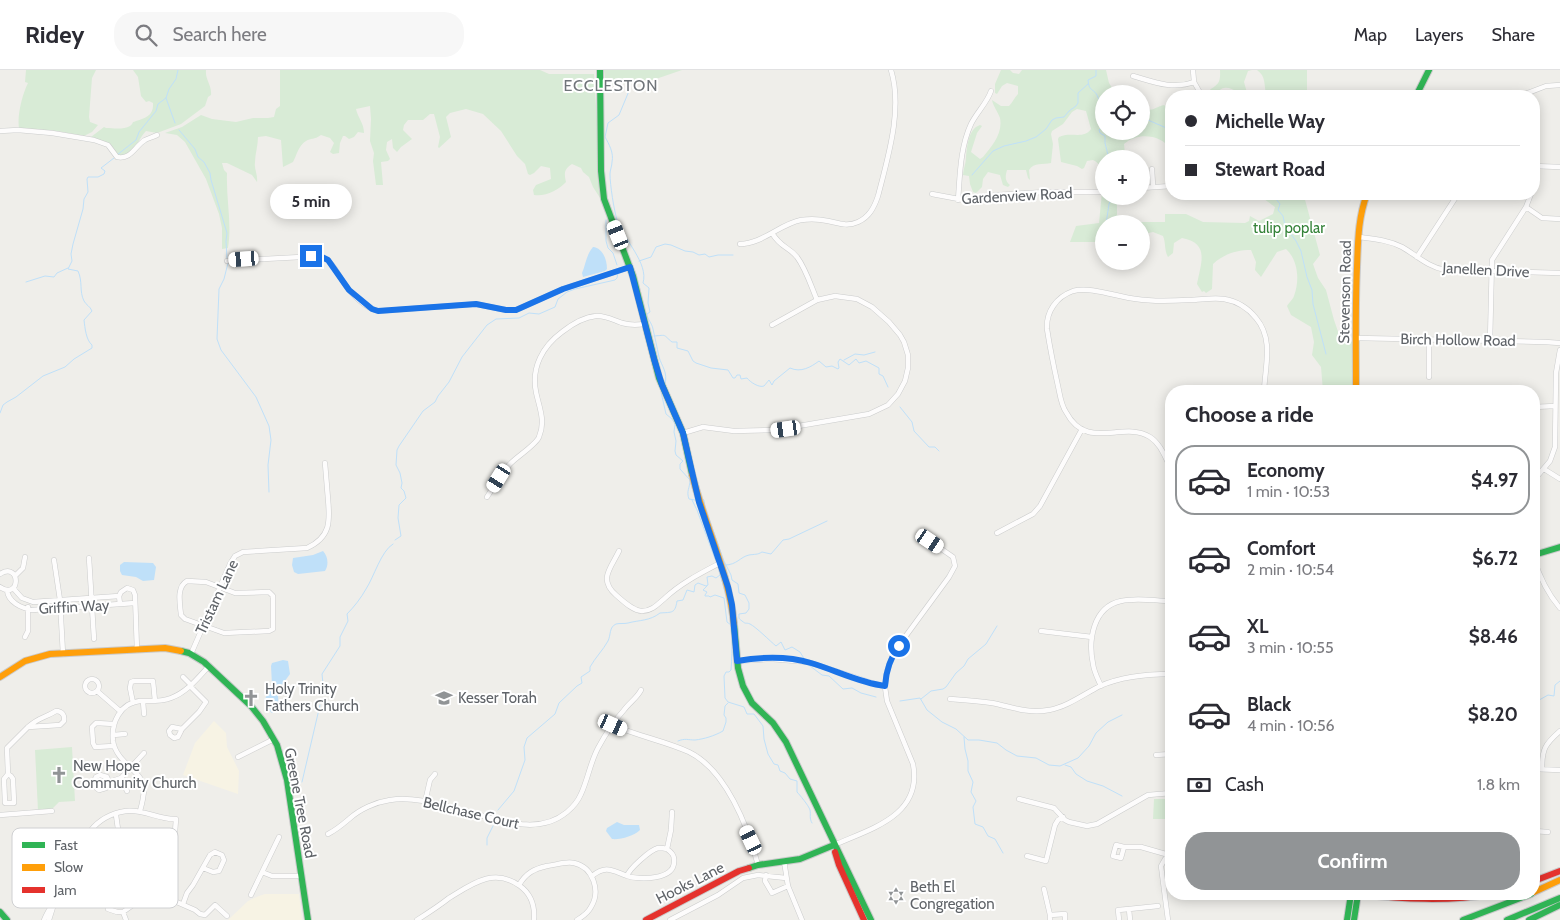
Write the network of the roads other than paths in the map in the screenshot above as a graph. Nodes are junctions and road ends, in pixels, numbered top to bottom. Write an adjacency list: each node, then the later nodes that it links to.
1 (600, 70): 33 (main road)
2 (891, 70): 28 (street)
3 (1193, 70): 6 (street)
4 (1429, 70): 9 (main road)
5 (1133, 76): 6 (street)
6 (1194, 82): 8 (street)
7 (1560, 85): 10 (street)
8 (1199, 90)
9 (1419, 90)
10 (1536, 90)
11 (991, 91): 22 (street)
12 (0, 131): 13 (street)
13 (157, 135)
14 (1540, 166): 15 (street)
15 (1560, 167)
16 (1152, 168): 18 (street)
17 (1150, 186): 18 (street)
18 (1153, 186): 19 (street)
19 (1165, 186)
20 (1095, 192): 22 (street, Gardenview Road)
21 (932, 194): 22 (street, Gardenview Road)
22 (958, 200)
23 (1365, 200): 29 (main road, Stevenson Road)
24 (1454, 200): 31 (street)
25 (1529, 200): 26 (street)
26 (1526, 207): 27 (street); 34 (street)
27 (1560, 219)
28 (772, 233): 30 (street); 36 (street)
29 (1359, 237): 31 (street, Janellen Drive); 39 (main road, Stevenson Road)
30 (740, 244)
31 (1417, 258): 34 (street, Janellen Drive)
32 (228, 260): 33 (street)
33 (630, 267): 37 (main road)
34 (1491, 272): 35 (street, Janellen Drive); 41 (street)
35 (1560, 273)
36 (817, 300): 38 (street); 50 (street)
37 (644, 324): 50 (main road); 56 (street)
38 (772, 325)
39 (1356, 338): 40 (street, Birch Hollow Road); 46 (main road, Stevenson Road)
40 (1429, 340): 41 (street, Birch Hollow Road); 44 (street)
41 (1490, 341): 42 (street, Birch Hollow Road)
42 (1560, 344)
43 (1560, 350): 47 (street)
44 (1429, 377)
45 (1265, 385): 49 (street)
46 (1356, 385)
47 (1555, 406): 48 (street); 53 (street)
48 (1540, 407)
49 (1082, 430): 51 (street); 57 (street)
50 (683, 433): 65 (main road)
51 (1165, 457)
52 (325, 463): 71 (street, Tristam Lane)
53 (1544, 469): 54 (street); 55 (street)
54 (1540, 473)
55 (1560, 479)
56 (487, 497)
57 (997, 533)
58 (918, 538): 98 (street)
59 (1560, 547): 61 (main road)
60 (619, 551): 65 (street)
61 (1540, 553)
62 (24, 557): 67 (street)
63 (89, 558): 74 (street)
64 (54, 560): 75 (street)
65 (720, 563): 92 (main road)
66 (0, 574): 67 (street)
67 (15, 576): 70 (street)
68 (1540, 578): 81 (street)
69 (0, 588): 72 (street)
70 (13, 588): 72 (street); 76 (street, Griffin Way)
71 (220, 588): 84 (street, Tristam Lane); 84 (street); 84 (street)
72 (7, 590): 82 (street, Griffin Way)
73 (119, 596): 74 (street, Griffin Way); 78 (street, Griffin Way); 79 (street, Griffin Way)
74 (92, 598): 75 (street, Griffin Way); 80 (street)
75 (60, 600): 76 (street, Griffin Way); 83 (street)
76 (27, 601): 82 (street)
77 (1165, 601): 87 (street)
78 (134, 603): 79 (street, Griffin Way); 89 (street)
79 (120, 604): 80 (street, Griffin Way)
80 (92, 606): 83 (street, Griffin Way); 88 (street)
81 (1560, 608)
82 (28, 609): 83 (street, Griffin Way); 86 (street)
83 (60, 609): 90 (street)
84 (203, 626): 91 (street, Tristam Lane)
85 (1041, 631): 87 (street)
86 (25, 637)
87 (1092, 637): 99 (street)
88 (94, 639)
89 (137, 650): 90 (main road, Greene Tree Road); 91 (main road, Greene Tree Road)
90 (63, 654): 95 (main road, Greene Tree Road)
91 (192, 654): 93 (main road, Greene Tree Road)
92 (737, 661): 98 (street); 147 (main road)
93 (209, 666): 97 (street); 115 (main road, Greene Tree Road)
94 (1165, 674): 99 (street)
95 (0, 677)
96 (183, 677): 97 (street)
97 (191, 686): 104 (street); 111 (street)
98 (885, 686): 147 (street)
99 (1101, 686): 102 (street)
100 (641, 690): 109 (street, Bellchase Court)
101 (97, 691): 106 (street)
102 (950, 699)
103 (143, 701): 104 (street); 105 (street); 107 (street)
104 (155, 701): 105 (street)
105 (133, 703): 106 (street)
106 (120, 711): 108 (street)
107 (144, 714)
108 (114, 724): 113 (street); 116 (street)
109 (613, 725): 133 (street, Bellchase Court); 154 (street)
110 (28, 728): 110 (street); 118 (street)
111 (182, 729)
112 (1560, 732): 124 (street)
113 (113, 734): 114 (street); 116 (street)
114 (125, 734)
115 (274, 738): 122 (street); 160 (main road, Greene Tree Road)
116 (114, 746): 123 (street)
117 (0, 752): 118 (street)
118 (6, 752): 126 (street)
119 (144, 753): 123 (street)
120 (1165, 754): 121 (street)
121 (1156, 755)
122 (238, 756)
123 (130, 768): 128 (street); 135 (street)
124 (1542, 769): 125 (street)
125 (1560, 770)
126 (8, 774): 126 (street)
127 (435, 774): 133 (street)
128 (121, 778): 129 (street); 130 (street)
129 (109, 782)
130 (127, 791)
131 (1165, 793): 139 (street)
132 (1018, 799): 139 (street)
133 (424, 802): 145 (street, Bellchase Court)
134 (52, 811): 137 (street)
135 (140, 811): 138 (street); 142 (street)
136 (672, 812): 149 (street)
137 (0, 815)
138 (116, 815): 140 (street); 141 (street)
139 (1063, 818): 151 (street)
140 (93, 828)
141 (118, 828)
142 (175, 828)
143 (1540, 831): 144 (street)
144 (1548, 832)
145 (328, 834)
146 (279, 837): 156 (street)
147 (834, 845): 153 (main road, Hooks Lane); 158 (main road); 168 (main road)
148 (1124, 847): 150 (street)
149 (667, 849): 162 (street); 162 (street)
150 (1165, 853)
151 (1027, 856)
152 (1165, 859): 172 (street)
153 (784, 861): 154 (main road, Hooks Lane); 163 (street)
154 (758, 865): 199 (main road, Hooks Lane)
155 (203, 868): 155 (street); 179 (street)
156 (262, 872): 160 (street); 171 (street)
157 (1560, 872): 164 (main road)
158 (843, 874): 168 (main road); 181 (main road)
159 (766, 875): 163 (street); 167 (street); 191 (street)
160 (301, 876): 195 (main road, Greene Tree Road)
161 (592, 876): 162 (street); 166 (street); 198 (street)
162 (627, 876)
163 (786, 878): 167 (street)
164 (1540, 879)
165 (1560, 880): 170 (main road)
166 (519, 885): 196 (street); 197 (street)
167 (788, 886): 201 (street)
168 (856, 887): 181 (main road); 203 (main road)
169 (1044, 889): 190 (street)
170 (1540, 889)
171 (251, 895)
172 (1165, 897)
173 (1560, 898): 211 (main road)
174 (1165, 900): 207 (street)
175 (1353, 900): 208 (main road)
176 (1355, 900): 209 (main road)
177 (1514, 900): 210 (main road)
178 (178, 902): 179 (street)
179 (182, 904): 189 (street)
180 (1560, 904): 212 (main road)
181 (858, 906): 202 (main road)
182 (1158, 906): 186 (street)
183 (50, 908): 193 (street)
184 (129, 908): 188 (street)
185 (108, 909): 188 (street)
186 (1129, 909): 205 (street); 206 (street)
187 (0, 912): 192 (main road)
188 (123, 912): 194 (street)
189 (227, 916)
190 (1050, 918): 204 (street)
191 (676, 919): 200 (street)
192 (7, 920)
193 (44, 920)
194 (126, 920)
195 (308, 920)
196 (417, 920)
197 (534, 920)
198 (576, 920)
199 (646, 920)
200 (670, 920)
201 (802, 920)
202 (864, 920)
203 (871, 920)
204 (1065, 920)
205 (1119, 920)
206 (1129, 920)
207 (1168, 920)
208 (1347, 920)
209 (1354, 920)
210 (1463, 920)
211 (1507, 920)
212 (1530, 920)

